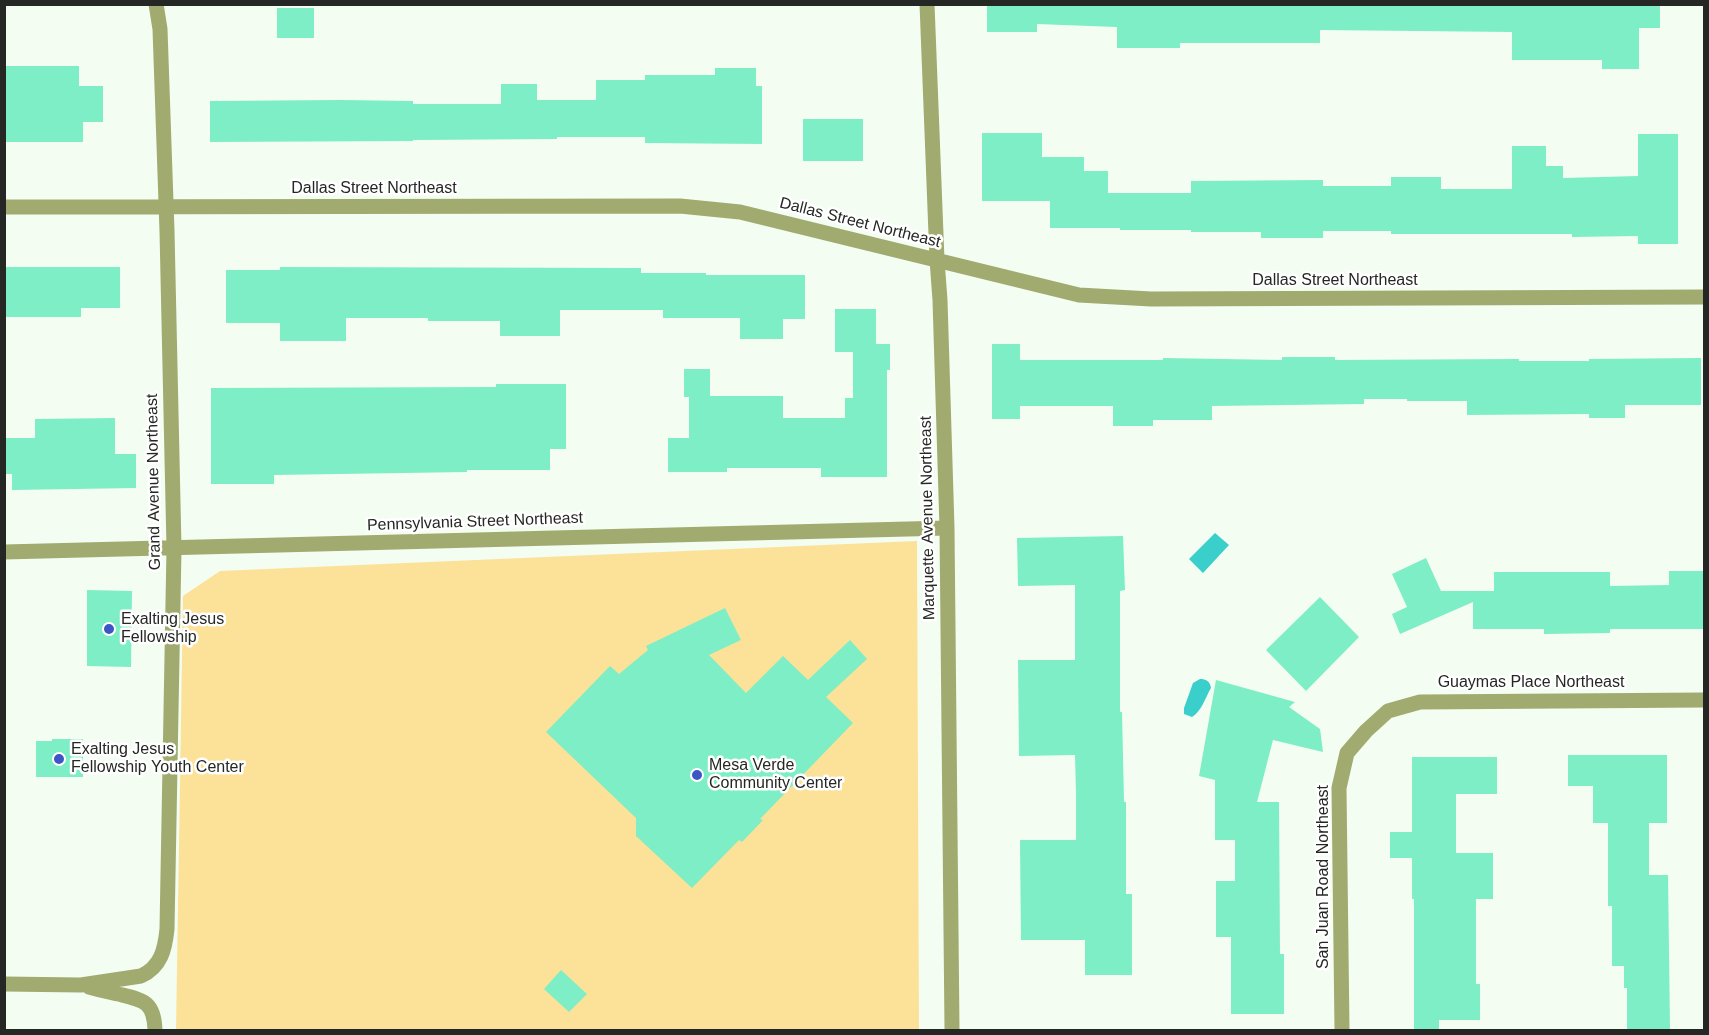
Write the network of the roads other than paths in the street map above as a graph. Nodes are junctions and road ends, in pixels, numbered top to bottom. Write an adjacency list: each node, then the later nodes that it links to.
1 (156, 4): 4 (street, Grand Avenue Northeast)
2 (927, 4): 5 (street, Marquette Avenue Northeast)
3 (4, 207): 4 (street, Dallas Street Northeast)
4 (166, 207): 5 (street, Dallas Street Northeast); 8 (street, Grand Avenue Northeast)
5 (937, 260): 6 (street, Dallas Street Northeast); 7 (street, Marquette Avenue Northeast)
6 (1704, 297)
7 (947, 528): 8 (street, Pennsylvania Street Northeast); 15 (street, Marquette Avenue Northeast)
8 (174, 548): 9 (street, Pennsylvania Street Northeast); 13 (street, Grand Avenue Northeast)
9 (4, 552)
10 (1704, 700): 11 (street, Guaymas Place Northeast)
11 (1366, 730): 16 (street, San Juan Road Northeast)
12 (4, 984): 13 (street)
13 (81, 985): 14 (street)
14 (155, 1030)
15 (952, 1030)
16 (1342, 1030)

